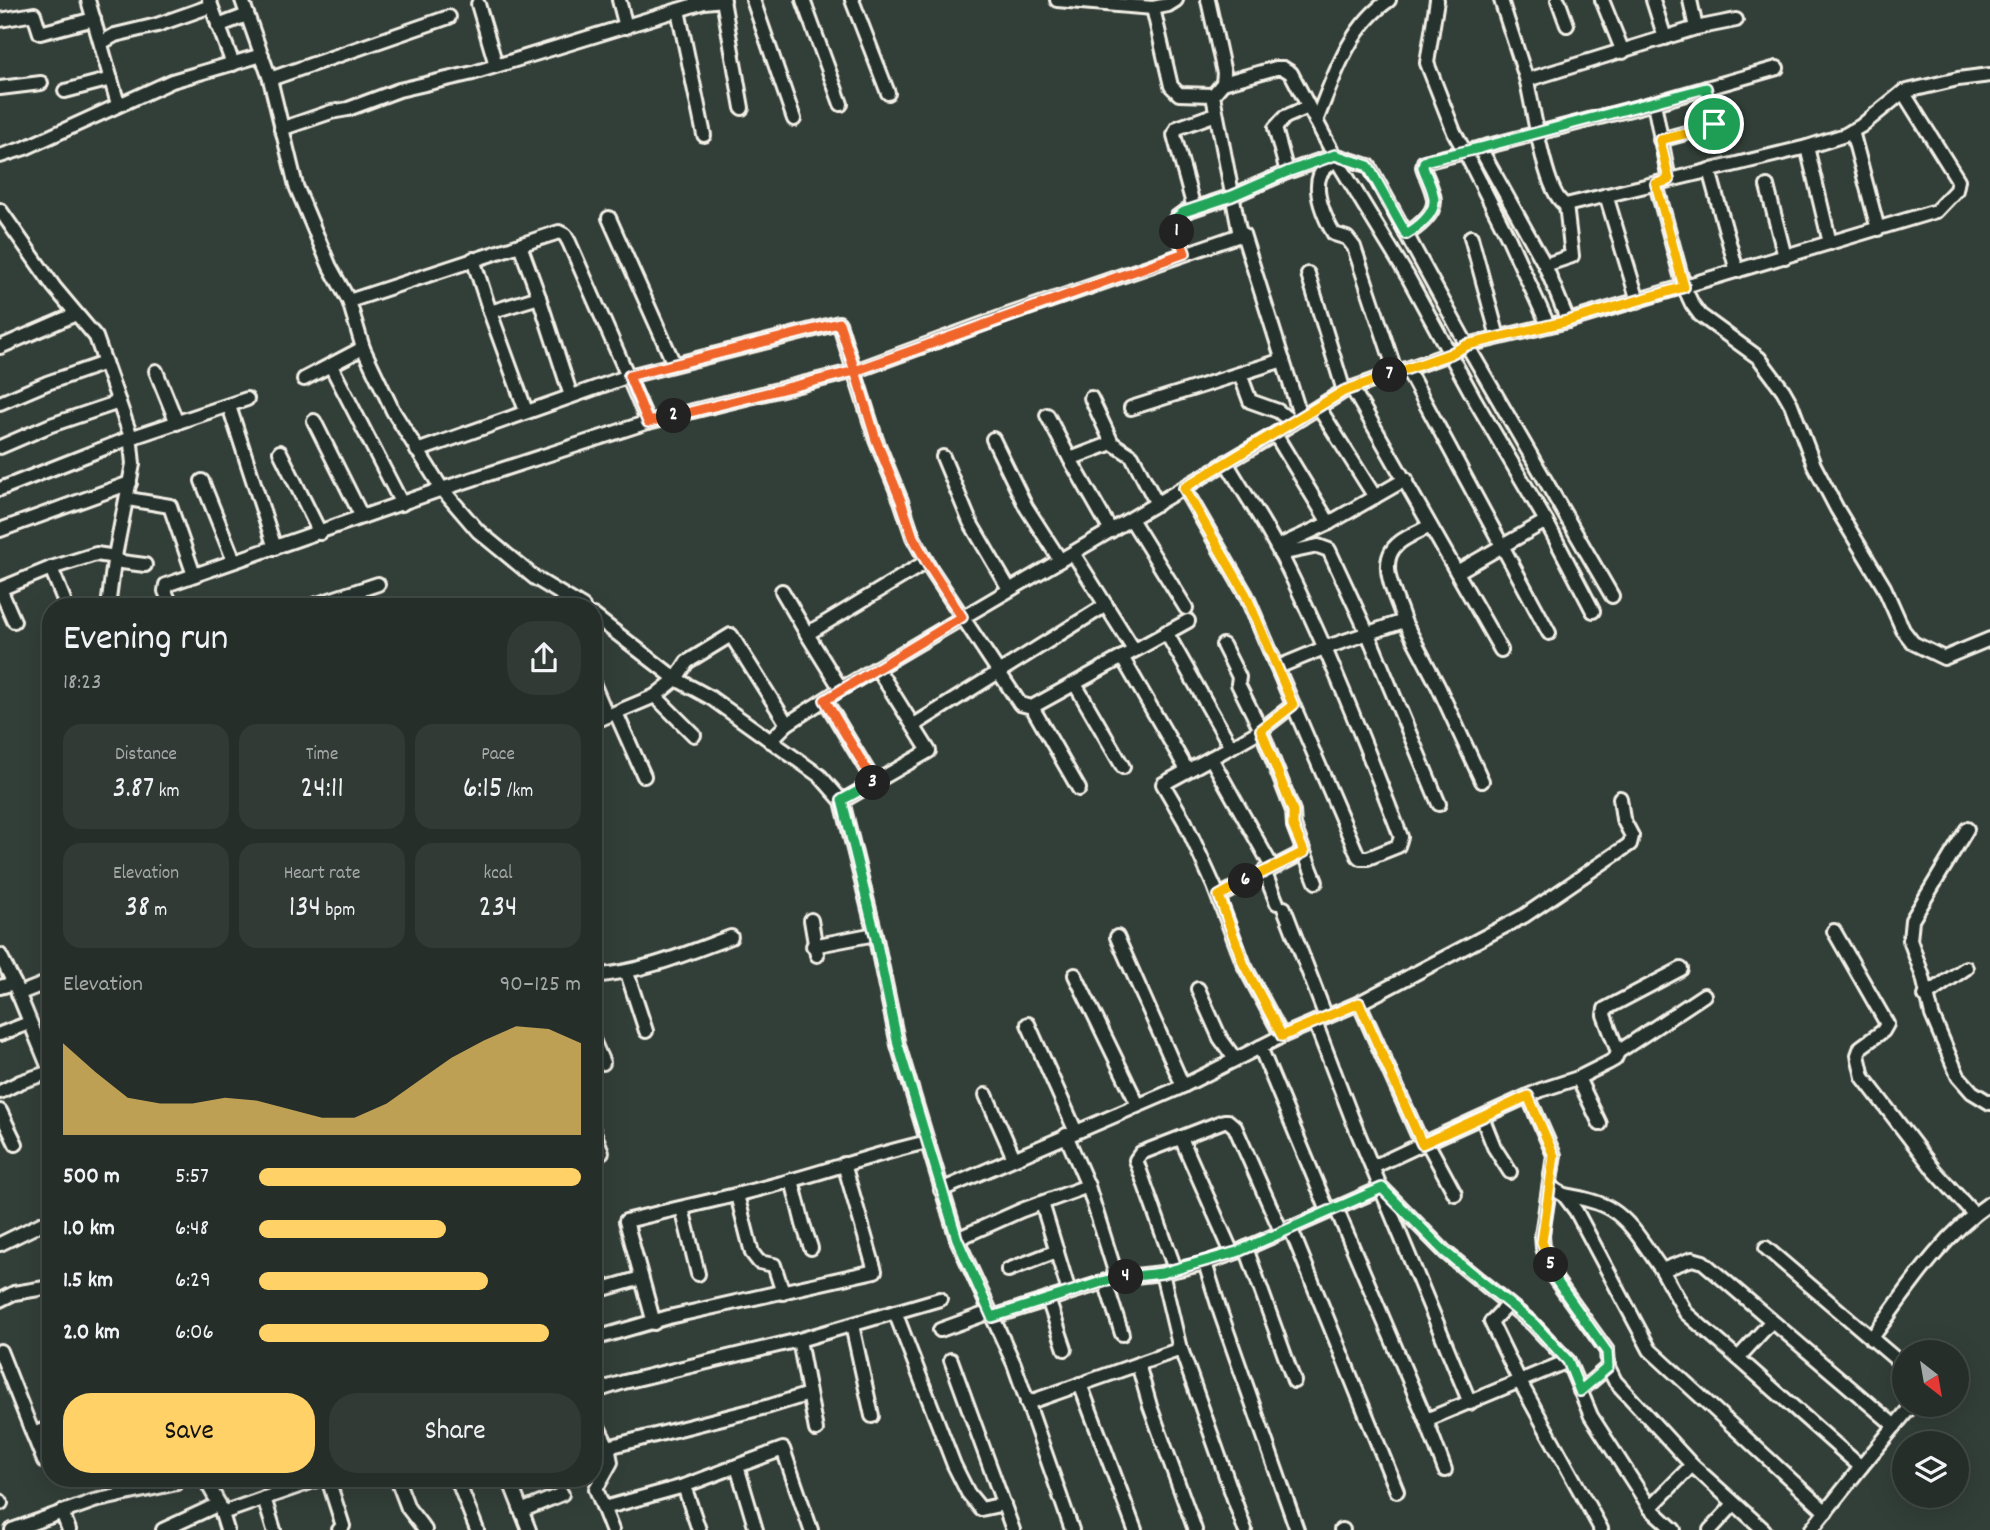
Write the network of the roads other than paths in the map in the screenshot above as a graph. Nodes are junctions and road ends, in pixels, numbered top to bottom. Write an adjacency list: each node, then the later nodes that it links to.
1 (88, 0): 24 (street)
2 (242, 0): 22 (street)
3 (619, 0): 29 (street)
4 (724, 0): 21 (street); 54 (street)
5 (753, 0): 56 (street)
6 (803, 0): 52 (street)
7 (852, 0): 48 (street)
8 (1057, 0): 20 (street)
9 (1176, 0): 20 (street)
10 (1208, 0): 43 (street)
11 (1389, 0): 57 (street)
12 (1437, 0): 65 (street)
13 (1501, 0): 41 (street)
14 (1558, 0): 27 (street)
15 (1602, 0): 33 (street)
16 (1653, 0): 31 (street)
17 (1690, 0): 30 (street)
18 (210, 3): 28 (street); 32 (street)
19 (478, 4): 36 (street)
20 (1153, 8): 49 (street)
21 (678, 10): 29 (street); 61 (street)
22 (247, 15): 28 (street); 34 (street)
23 (449, 17): 40 (street)
24 (94, 19): 25 (street); 32 (street)
25 (0, 20)
26 (1736, 20): 30 (street)
27 (1567, 25)
28 (218, 26): 35 (street)
29 (626, 27): 36 (street)
30 (1696, 28): 31 (street)
31 (1665, 37): 33 (street)
32 (101, 43): 39 (street)
33 (1623, 51): 41 (street)
34 (262, 55): 35 (street); 40 (street)
35 (233, 64): 51 (street)
36 (496, 65): 58 (street)
37 (1777, 68): 45 (street)
38 (1990, 75): 47 (street)
39 (111, 79): 46 (street); 51 (street)
40 (270, 79): 58 (street)
41 (1527, 80): 60 (street)
42 (41, 83): 44 (street)
43 (1223, 83): 49 (street); 53 (street)
44 (0, 88)
45 (1706, 88): 50 (street); 62 (street)
46 (65, 91)
47 (1903, 92): 59 (street); 78 (street)
48 (888, 93)
49 (1213, 95): 55 (street)
50 (1654, 103): 60 (street); 62 (street)
51 (118, 104): 66 (street)
52 (841, 104)
53 (1308, 107): 57 (street); 69 (street)
54 (742, 108)
55 (1216, 114): 73 (street); 75 (street)
56 (794, 119)
57 (1316, 121): 67 (street)
58 (281, 129): 93 (street)
59 (1852, 131): 63 (street); 78 (street)
60 (1536, 132): 64 (street); 74 (street)
61 (704, 135)
62 (1660, 140): 70 (street)
63 (1807, 147): 68 (street); 82 (street)
64 (1480, 148): 65 (street); 87 (street)
65 (1465, 152): 79 (street); 97 (street)
66 (0, 156)
67 (1335, 157): 69 (street); 79 (street); 102 (street); 109 (street)
68 (1709, 170): 70 (street); 88 (street)
69 (1287, 172): 73 (street)
70 (1663, 182): 72 (street); 90 (street)
71 (1767, 186): 85 (street)
72 (1606, 195): 74 (street); 92 (street)
73 (1232, 196): 75 (street); 80 (street)
74 (1566, 205): 87 (street)
75 (1194, 208): 84 (street)
76 (0, 210): 95 (street)
77 (609, 218): 105 (street)
78 (1878, 229): 82 (street)
79 (1406, 234): 99 (street)
80 (1240, 235): 84 (street); 103 (street)
81 (1471, 237): 98 (street)
82 (1830, 243): 85 (street)
83 (520, 245): 86 (street); 91 (street); 111 (street)
84 (1185, 253): 108 (street)
85 (1785, 257): 88 (street)
86 (473, 259): 93 (street); 94 (street)
87 (1545, 265): 96 (street)
88 (1737, 271): 90 (street)
89 (1308, 274): 113 (street)
90 (1684, 287): 92 (street); 188 (street)
91 (539, 297): 94 (street); 114 (street)
92 (1638, 301): 96 (street)
93 (349, 302): 101 (street)
94 (491, 312): 122 (street)
95 (76, 314): 100 (street); 104 (street)
96 (1568, 321): 97 (street)
97 (1548, 325): 98 (street)
98 (1498, 337): 99 (street)
99 (1467, 345): 102 (street); 172 (street)
100 (0, 347)
101 (363, 348): 106 (street); 133 (street)
102 (1450, 354): 109 (street); 150 (street)
103 (1283, 360): 110 (street); 125 (street)
104 (105, 363): 117 (street); 118 (street)
105 (674, 364): 108 (street); 111 (street)
106 (331, 366): 112 (street); 146 (street)
107 (156, 371): 127 (street)
108 (855, 371): 126 (street); 164 (street)
109 (1401, 371): 113 (street); 156 (street)
110 (1240, 374): 120 (street); 125 (street)
111 (629, 376): 114 (street); 126 (street)
112 (304, 379)
113 (1348, 390): 121 (street); 138 (street)
114 (570, 396): 122 (street)
115 (247, 398): 119 (street)
116 (1091, 398): 131 (street)
117 (119, 402): 129 (street); 132 (street)
118 (0, 403)
119 (229, 406): 127 (street); 157 (street)
120 (1131, 408)
121 (1319, 408): 125 (street); 144 (street)
122 (526, 411): 133 (street)
123 (1047, 415): 136 (street)
124 (314, 421): 148 (street)
125 (1297, 421): 128 (street)
126 (648, 422): 143 (street)
127 (177, 423): 129 (street)
128 (1275, 434): 137 (street); 151 (street)
129 (130, 438): 140 (street); 142 (street)
130 (993, 439): 161 (street)
131 (1112, 443): 136 (street); 147 (street)
132 (0, 447)
133 (417, 451): 143 (street)
134 (280, 453): 155 (street)
135 (943, 457): 170 (street)
136 (1070, 459): 154 (street)
137 (1226, 462): 141 (street); 158 (street)
138 (1406, 479): 144 (street); 152 (street)
139 (202, 481): 162 (street)
140 (130, 483): 145 (street); 153 (street)
141 (1184, 488): 147 (street); 194 (street)
142 (0, 489)
143 (442, 489): 146 (street); 177 (street)
144 (1375, 497): 151 (street)
145 (128, 499): 160 (street); 167 (street)
146 (402, 504): 148 (street)
147 (1157, 504): 149 (street)
148 (362, 517): 155 (street)
149 (1131, 519): 154 (street); 184 (street)
150 (1546, 521): 156 (street); 179 (street)
151 (1329, 523): 158 (street)
152 (1430, 526): 166 (street); 182 (street)
153 (0, 530)
154 (1111, 531): 159 (street)
155 (320, 533): 157 (street)
156 (1502, 546): 166 (street); 185 (street)
157 (275, 548): 162 (street)
158 (1278, 550): 187 (street); 190 (street)
159 (1073, 553): 161 (street); 178 (street)
160 (115, 559): 163 (street); 165 (street); 174 (street)
161 (1060, 560): 170 (street)
162 (234, 561): 167 (street)
163 (145, 565)
164 (929, 566): 180 (street); 186 (street)
165 (51, 568): 169 (street); 173 (street)
166 (1457, 572): 192 (street)
167 (194, 575): 175 (street)
168 (378, 584): 176 (street)
169 (0, 589): 181 (street)
170 (1009, 589): 180 (street)
171 (782, 591): 186 (street)
172 (1612, 596)
173 (63, 598)
174 (109, 598)
175 (168, 598)
176 (335, 598)
177 (568, 598)
178 (1106, 605): 191 (street); 196 (street)
179 (1593, 611)
180 (962, 617): 195 (street); 196 (street)
181 (14, 621)
182 (1404, 621): 187 (street); 217 (street)
183 (602, 624): 197 (street)
184 (1166, 632): 191 (street); 212 (street)
185 (1549, 633)
186 (807, 634): 199 (street)
187 (1368, 634): 190 (street); 222 (street)
188 (1990, 639)
189 (1223, 645): 209 (street)
190 (1324, 648): 194 (street); 203 (street)
191 (1134, 650): 193 (street)
192 (1501, 650)
193 (1122, 657): 198 (street); 215 (street)
194 (1278, 667): 203 (street)
195 (877, 668): 199 (street); 208 (street)
196 (998, 672): 204 (street); 208 (street)
197 (676, 680): 200 (street); 207 (street); 211 (street)
198 (1075, 684): 204 (street); 214 (street)
199 (841, 689): 202 (street)
200 (655, 696): 205 (street); 210 (street)
201 (602, 697): 205 (street)
202 (825, 700): 207 (street); 218 (street)
203 (1293, 705): 209 (street)
204 (1032, 707): 219 (street)
205 (612, 714): 206 (street); 216 (street)
206 (602, 718)
207 (787, 724): 211 (street)
208 (914, 726): 218 (street)
209 (1261, 730): 212 (street); 224 (street)
210 (694, 735)
211 (770, 741): 221 (street)
212 (1231, 747): 213 (street)
213 (1211, 758): 215 (street); 225 (street)
214 (1123, 767)
215 (1187, 770): 227 (street)
216 (644, 776)
217 (1482, 781)
218 (874, 782): 221 (street)
219 (1079, 789)
220 (1619, 798): 245 (street)
221 (842, 800): 230 (street)
222 (1439, 804)
223 (1967, 829): 244 (street)
224 (1304, 852): 225 (street); 226 (street)
225 (1268, 869): 227 (street); 246 (street)
226 (1316, 882)
227 (1219, 896): 251 (street)
228 (811, 920): 230 (street)
229 (1834, 931): 288 (street)
230 (875, 934): 269 (street)
231 (731, 937): 236 (street)
232 (1117, 937): 258 (street)
233 (0, 954): 241 (street)
234 (1681, 968): 253 (street)
235 (1966, 968): 244 (street)
236 (627, 973): 237 (street); 249 (street)
237 (602, 975)
238 (1075, 975): 263 (street)
239 (42, 983): 241 (street)
240 (0, 987): 241 (street)
241 (16, 989): 247 (street)
242 (1198, 989): 255 (street)
243 (1704, 995): 253 (street)
244 (1926, 996): 262 (street)
245 (1359, 1003): 246 (street); 270 (street)
246 (1321, 1019): 251 (street); 274 (street)
247 (29, 1023): 250 (street); 254 (street)
248 (1028, 1024): 267 (street)
249 (646, 1031)
250 (0, 1034)
251 (1282, 1036): 252 (street)
252 (1259, 1047): 255 (street); 287 (street)
253 (1618, 1052): 257 (street)
254 (42, 1053)
255 (1235, 1059): 258 (street)
256 (42, 1075): 259 (street)
257 (1578, 1078): 261 (street); 266 (street)
258 (1183, 1086): 263 (street)
259 (0, 1092)
260 (986, 1095): 272 (street)
261 (1528, 1096): 265 (street); 278 (street)
262 (1990, 1103)
263 (1138, 1105): 267 (street)
264 (0, 1111): 271 (street)
265 (1482, 1117): 270 (street); 275 (street)
266 (1600, 1124)
267 (1071, 1134): 272 (street); 277 (street)
268 (1181, 1138): 290 (street); 297 (street); 301 (street)
269 (928, 1142): 273 (street); 280 (street)
270 (1425, 1143): 274 (street); 281 (street)
271 (16, 1144)
272 (1014, 1158): 280 (street)
273 (845, 1164): 276 (street); 308 (street)
274 (1373, 1167): 279 (street)
275 (1510, 1172)
276 (792, 1180): 282 (street); 293 (street)
277 (1088, 1186): 284 (street); 304 (street)
278 (1550, 1187): 283 (street); 331 (street)
279 (1382, 1188): 287 (street); 312 (street); 339 (street)
280 (941, 1190): 291 (street)
281 (1455, 1194)
282 (737, 1195): 286 (street); 308 (street)
283 (1564, 1195): 300 (street); 374 (street)
284 (1042, 1203): 291 (street); 296 (street)
285 (1990, 1203): 288 (street)
286 (682, 1208): 302 (street); 303 (street)
287 (1332, 1210): 290 (street); 342 (street)
288 (1973, 1214): 321 (street)
289 (42, 1223): 292 (street)
290 (1285, 1229): 294 (street); 364 (street)
291 (957, 1239): 314 (street)
292 (0, 1244)
293 (811, 1248)
294 (1245, 1248): 297 (street); 332 (street)
295 (1766, 1248): 321 (street)
296 (1057, 1251): 299 (street); 307 (street)
297 (1233, 1254): 298 (street)
298 (1205, 1263): 301 (street); 393 (street)
299 (1008, 1270)
300 (1662, 1270): 315 (street); 327 (street)
301 (1169, 1271): 304 (street); 324 (street)
302 (698, 1274)
303 (641, 1278): 306 (street); 316 (street)
304 (1111, 1280): 307 (street); 319 (street)
305 (42, 1288): 311 (street)
306 (602, 1289)
307 (1069, 1292): 310 (street)
308 (783, 1293): 316 (street)
309 (940, 1299): 313 (street)
310 (1048, 1299): 314 (street); 323 (street)
311 (0, 1300)
312 (1508, 1304): 329 (street); 333 (street)
313 (895, 1312): 317 (street); 367 (street)
314 (991, 1314): 318 (street); 338 (street)
315 (1771, 1322): 327 (street); 343 (street)
316 (654, 1323): 320 (street)
317 (852, 1325): 322 (street); 340 (street)
318 (940, 1330)
319 (1122, 1334)
320 (602, 1337)
321 (1871, 1339): 326 (street)
322 (799, 1340): 335 (street); 337 (street)
323 (1065, 1349)
324 (1181, 1349): 330 (street); 392 (street)
325 (0, 1351): 346 (street)
326 (1892, 1356)
327 (1738, 1358): 352 (street)
328 (951, 1360): 367 (street)
329 (1568, 1361): 333 (street); 336 (street)
330 (1138, 1364): 334 (street); 391 (street)
331 (1608, 1367): 336 (street); 350 (street)
332 (1294, 1381)
333 (1520, 1382): 339 (street); 394 (street)
334 (1080, 1384): 338 (street); 390 (street)
335 (602, 1389)
336 (1580, 1391): 371 (street)
337 (808, 1394): 345 (street); 348 (street)
338 (1027, 1403): 389 (street)
339 (1470, 1403): 342 (street)
340 (872, 1416)
341 (1901, 1418): 343 (street)
342 (1426, 1420): 353 (street)
343 (1895, 1426): 352 (street)
344 (42, 1430): 346 (street)
345 (816, 1430)
346 (33, 1434): 349 (street)
347 (602, 1434): 348 (street)
348 (608, 1447): 354 (street)
349 (42, 1456)
350 (1692, 1465): 368 (street); 371 (street)
351 (737, 1466): 355 (street); 386 (street); 387 (street)
352 (1861, 1467): 374 (street)
353 (1445, 1470)
354 (602, 1478)
355 (684, 1486): 370 (street); 385 (street)
356 (159, 1487): 373 (street)
357 (209, 1487): 369 (street)
358 (295, 1487): 366 (street)
359 (331, 1487): 380 (street)
360 (400, 1487): 381 (street)
361 (460, 1487): 382 (street)
362 (512, 1487): 372 (street)
363 (597, 1487): 370 (street)
364 (1397, 1491)
365 (562, 1494): 372 (street)
366 (264, 1497): 369 (street); 379 (street)
367 (1004, 1504): 388 (street)
368 (1734, 1504): 396 (street); 397 (street)
369 (220, 1508): 377 (street); 378 (street)
370 (604, 1508): 384 (street)
371 (1650, 1508): 395 (street)
372 (521, 1511): 383 (street)
373 (62, 1512): 375 (street); 376 (street)
374 (1826, 1512): 398 (street)
375 (12, 1530)
376 (69, 1530)
377 (163, 1530)
378 (227, 1530)
379 (274, 1530)
380 (339, 1530)
381 (425, 1530)
382 (477, 1530)
383 (529, 1530)
384 (612, 1530)
385 (699, 1530)
386 (756, 1530)
387 (811, 1530)
388 (1013, 1530)
389 (1072, 1530)
390 (1135, 1530)
391 (1195, 1530)
392 (1245, 1530)
393 (1297, 1530)
394 (1600, 1530)
395 (1674, 1530)
396 (1710, 1530)
397 (1764, 1530)
398 (1811, 1530)

